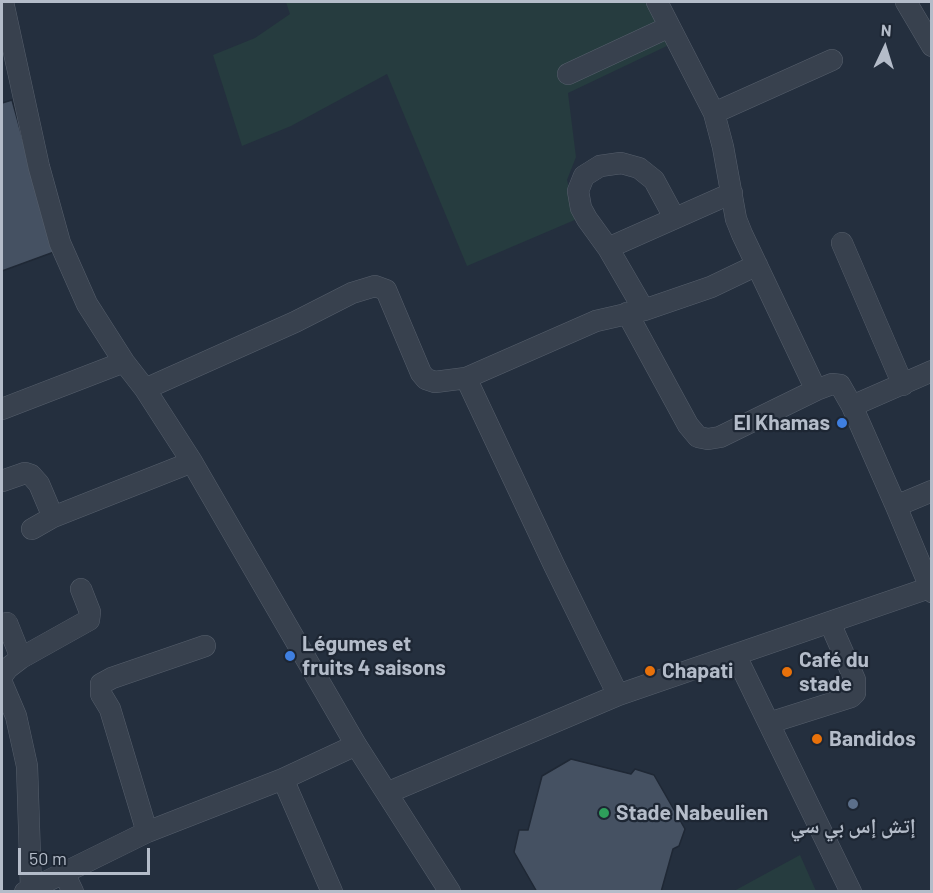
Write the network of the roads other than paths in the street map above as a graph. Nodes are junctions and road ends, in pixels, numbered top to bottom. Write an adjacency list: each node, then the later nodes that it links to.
1 (3, 2): 8 (street)
2 (657, 2): 4 (street)
3 (906, 2): 5 (street)
4 (669, 27): 7 (street); 9 (street)
5 (932, 46)
6 (832, 60): 9 (street)
7 (568, 74)
8 (11, 93): 16 (street)
9 (714, 113): 10 (street)
10 (732, 193): 11 (street); 14 (street)
11 (674, 217): 13 (street); 13 (street)
12 (842, 243): 19 (street)
13 (608, 248): 15 (street)
14 (757, 265): 15 (street); 21 (street)
15 (635, 311): 18 (street); 21 (street)
16 (124, 362): 20 (street); 23 (street)
17 (932, 371): 19 (street)
18 (466, 378): 20 (street); 39 (street)
19 (903, 385): 22 (street)
20 (145, 389): 24 (street)
21 (816, 390): 22 (street)
22 (852, 406): 27 (street)
23 (2, 409)
24 (192, 462): 28 (street); 41 (street)
25 (2, 481): 28 (street)
26 (932, 490): 27 (street)
27 (896, 506): 31 (street)
28 (53, 517): 29 (street)
29 (32, 529)
30 (81, 589): 36 (street)
31 (931, 589): 33 (street)
32 (6, 622): 36 (street)
33 (830, 623): 35 (street); 40 (street)
34 (205, 646): 44 (street)
35 (736, 656): 39 (street); 40 (street)
36 (21, 658): 37 (street)
37 (2, 675)
38 (2, 683): 46 (street)
39 (618, 695): 43 (street)
40 (769, 723): 50 (street)
41 (356, 745): 42 (street); 43 (street)
42 (283, 779): 44 (street); 48 (street)
43 (387, 793): 49 (street)
44 (147, 832): 45 (street)
45 (64, 873): 46 (street); 47 (street)
46 (28, 890)
47 (74, 891)
48 (332, 891)
49 (450, 891)
50 (851, 891)

